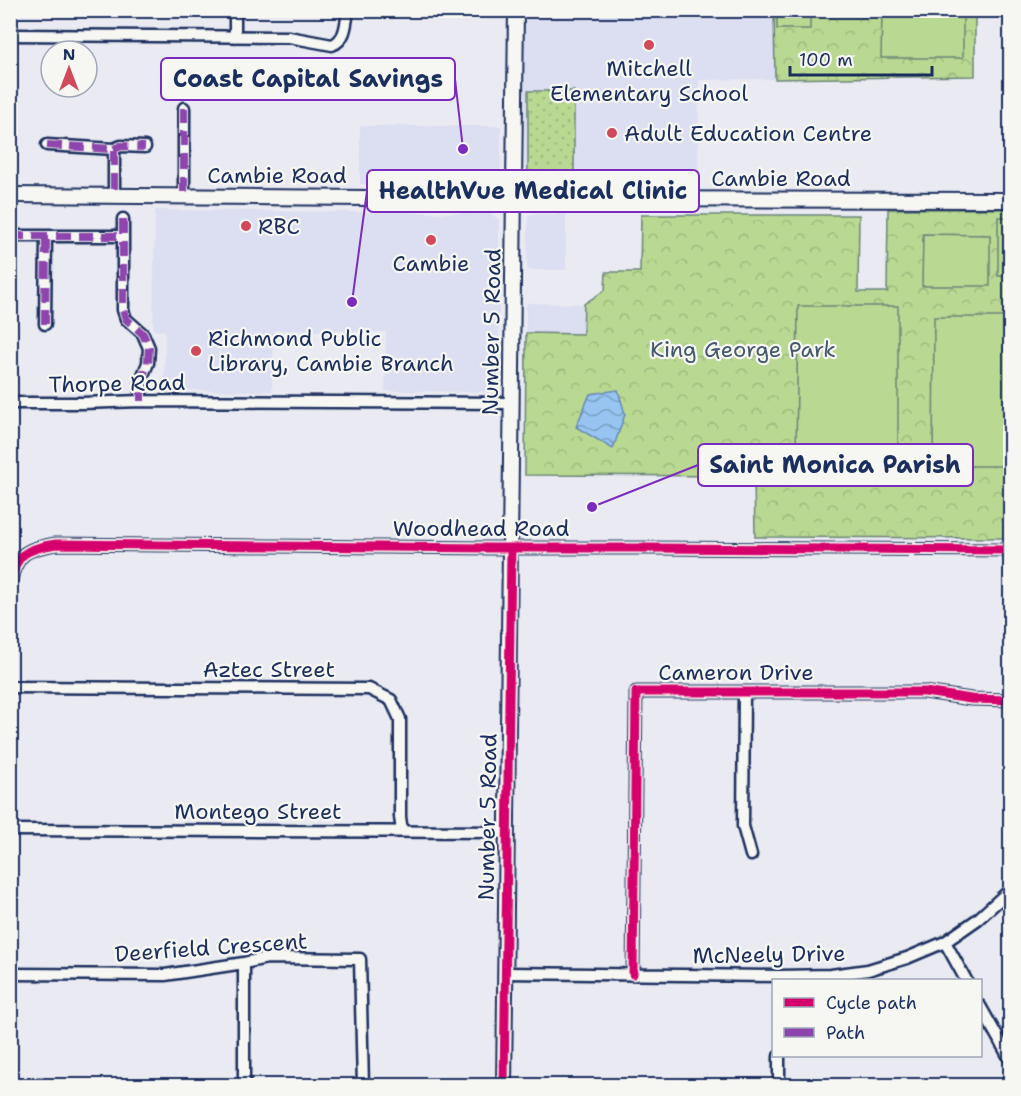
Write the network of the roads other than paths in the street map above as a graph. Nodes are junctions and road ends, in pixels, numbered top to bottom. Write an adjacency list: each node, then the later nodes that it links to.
1 (235, 10): 5 (street)
2 (348, 10): 5 (street)
3 (516, 10): 13 (main road, Number 5 Road)
4 (10, 35): 5 (street)
5 (235, 37)
6 (184, 108): 12 (street)
7 (46, 145): 9 (street)
8 (145, 147): 9 (street)
9 (114, 149): 11 (street)
10 (10, 195): 11 (main road, Cambie Road)
11 (114, 195): 12 (main road, Cambie Road)
12 (184, 196): 13 (main road, Cambie Road)
13 (515, 199): 14 (main road, Cambie Road); 22 (main road, Number 5 Road)
14 (1011, 200)
15 (123, 219): 18 (street)
16 (10, 236): 17 (street)
17 (46, 236): 18 (street); 19 (street)
18 (123, 236): 20 (street)
19 (45, 324)
20 (141, 401): 21 (street, Thorpe Road); 22 (street, Thorpe Road)
21 (10, 403)
22 (511, 403): 23 (main road, Number 5 Road)
23 (511, 548): 24 (street, Woodhead Road); 25 (street, Woodhead Road); 31 (main road, Number 5 Road)
24 (1011, 550)
25 (10, 584)
26 (10, 687): 30 (street, Aztec Street)
27 (744, 692): 28 (street, Cameron Drive); 32 (street); 38 (street, Cameron Drive)
28 (1011, 700)
29 (10, 830): 30 (street, Montego Street)
30 (402, 831): 31 (street, Montego Street)
31 (506, 832): 36 (main road, Number 5 Road)
32 (752, 855)
33 (1011, 890): 34 (street, McNeely Drive)
34 (945, 942): 39 (street, McNeely Drive); 40 (street)
35 (244, 963): 37 (street, Deerfield Crescent); 44 (street); 45 (street, Deerfield Crescent)
36 (505, 973): 38 (street, McNeely Drive); 46 (main road, Number 5 Road)
37 (10, 974)
38 (633, 974): 39 (street, McNeely Drive)
39 (780, 978)
40 (965, 979)
41 (982, 1008): 43 (street)
42 (780, 1057): 47 (street)
43 (1011, 1059)
44 (244, 1086)
45 (363, 1086)
46 (504, 1086)
47 (779, 1086)

